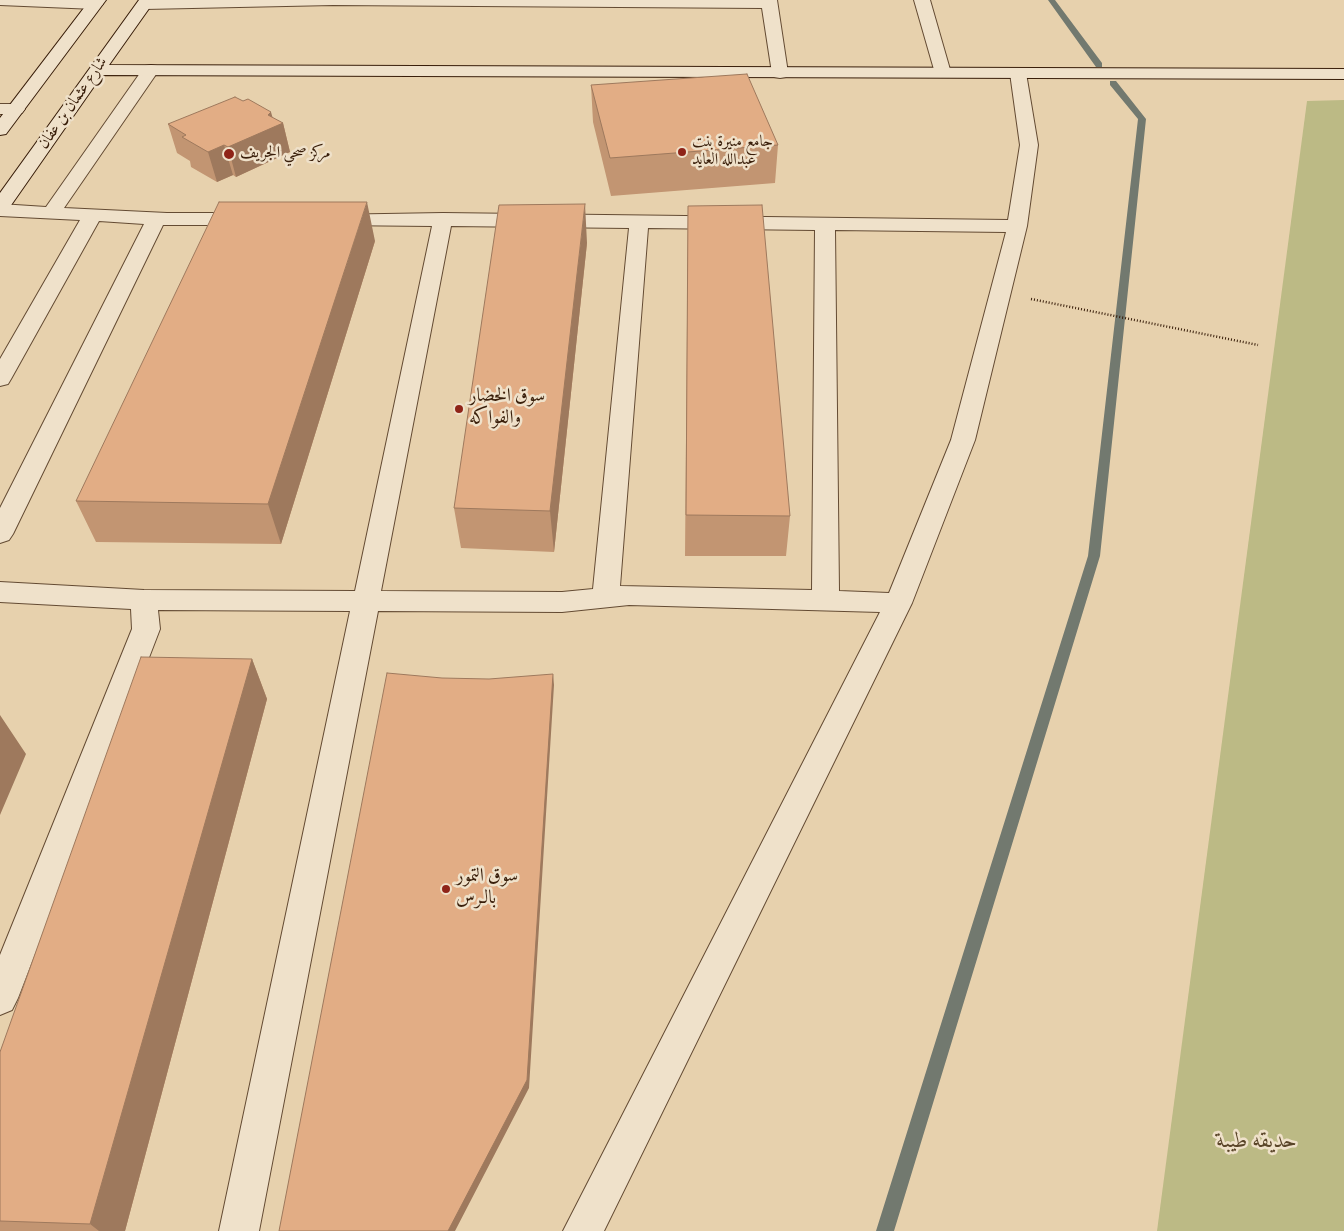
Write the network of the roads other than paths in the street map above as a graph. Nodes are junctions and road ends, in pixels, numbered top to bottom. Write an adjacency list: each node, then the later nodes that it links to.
1 (0, 0): 6 (street)
2 (333, 0): 4 (street); 7 (street)
3 (922, 0): 11 (street)
4 (499, 1): 5 (street)
5 (770, 1): 10 (street)
6 (97, 2): 14 (street)
7 (146, 2): 8 (street, شارع عثمان بن عفان)
8 (97, 70): 9 (street); 16 (street, شارع عثمان بن عفان)
9 (151, 70): 10 (street); 17 (street)
10 (780, 73): 11 (street)
11 (943, 73): 12 (street)
12 (1018, 73): 13 (street); 25 (street)
13 (1344, 74)
14 (8, 109): 15 (street)
15 (0, 130)
16 (0, 209): 17 (street)
17 (51, 213): 18 (street)
18 (93, 215): 19 (street); 26 (street)
19 (156, 219): 20 (street); 27 (street)
20 (266, 219)
21 (315, 219): 22 (street)
22 (443, 219): 23 (street); 31 (street)
23 (639, 222): 24 (street); 29 (street)
24 (825, 224): 25 (street); 32 (street)
25 (1017, 226): 33 (street)
26 (0, 379)
27 (0, 534)
28 (0, 592): 30 (street)
29 (606, 597): 31 (street); 32 (street)
30 (144, 600): 31 (street); 34 (street)
31 (365, 600): 35 (street)
32 (826, 601): 33 (street)
33 (898, 603): 36 (street)
34 (0, 998)
35 (240, 1231)
36 (583, 1231)

